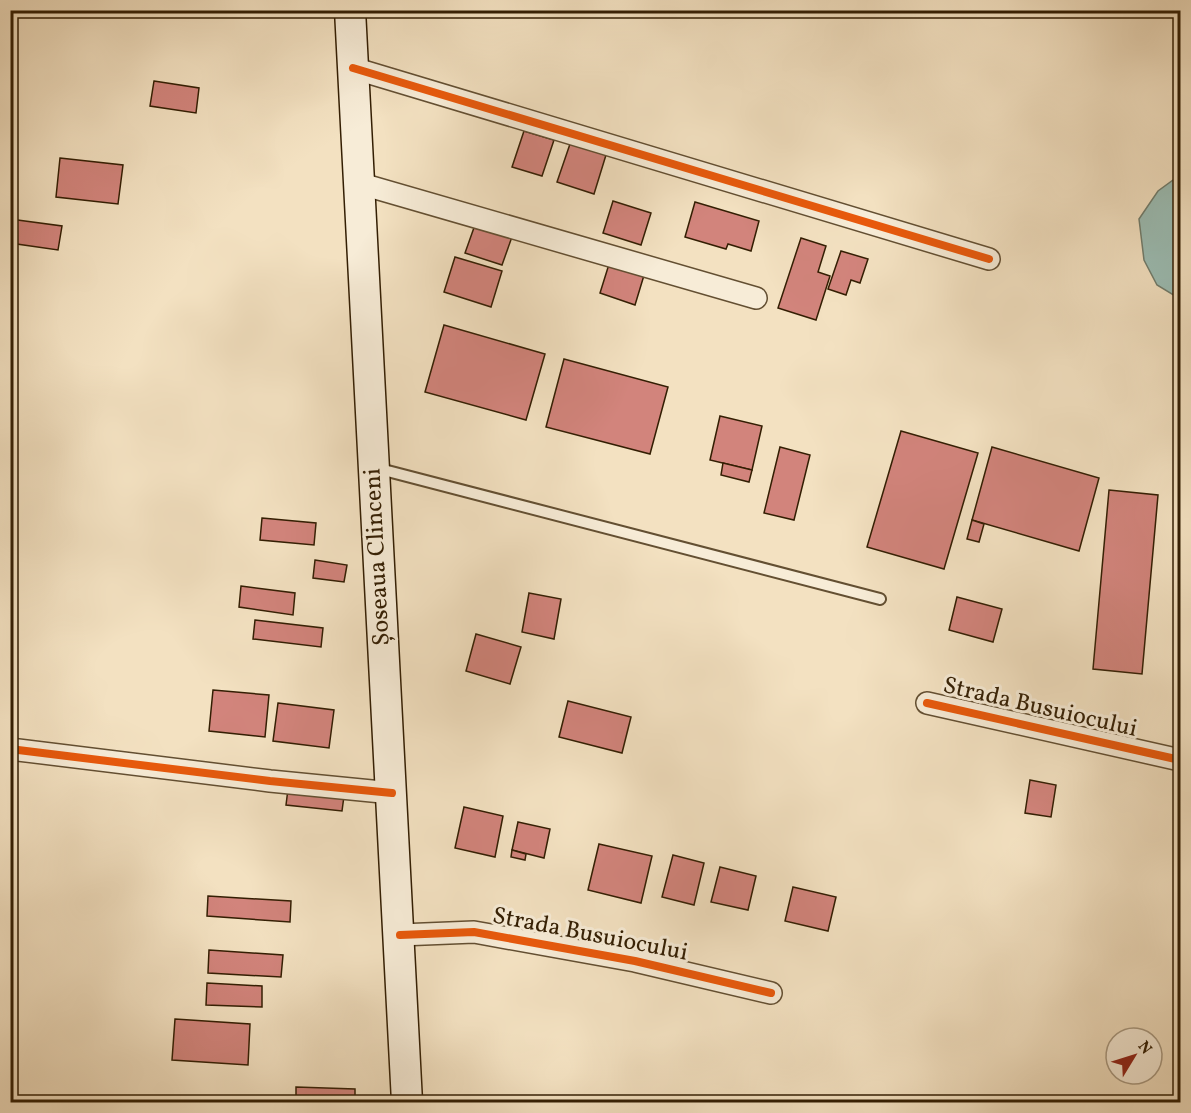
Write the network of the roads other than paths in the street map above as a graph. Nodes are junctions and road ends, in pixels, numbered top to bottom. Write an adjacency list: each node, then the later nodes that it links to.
1 (350, 10): 2 (main road, Șoseaua Clinceni)
2 (353, 68): 3 (main road, Șoseaua Clinceni); 4 (street)
3 (358, 183): 5 (street); 6 (main road, Șoseaua Clinceni)
4 (989, 259)
5 (756, 298)
6 (373, 467): 7 (lane); 11 (main road, Șoseaua Clinceni)
7 (880, 598)
8 (927, 703): 10 (street, Strada Busuiocului)
9 (10, 749): 11 (street)
10 (1180, 760)
11 (392, 793): 12 (main road, Șoseaua Clinceni)
12 (400, 935): 13 (street, Strada Busuiocului); 14 (main road, Șoseaua Clinceni)
13 (771, 993)
14 (407, 1102)

